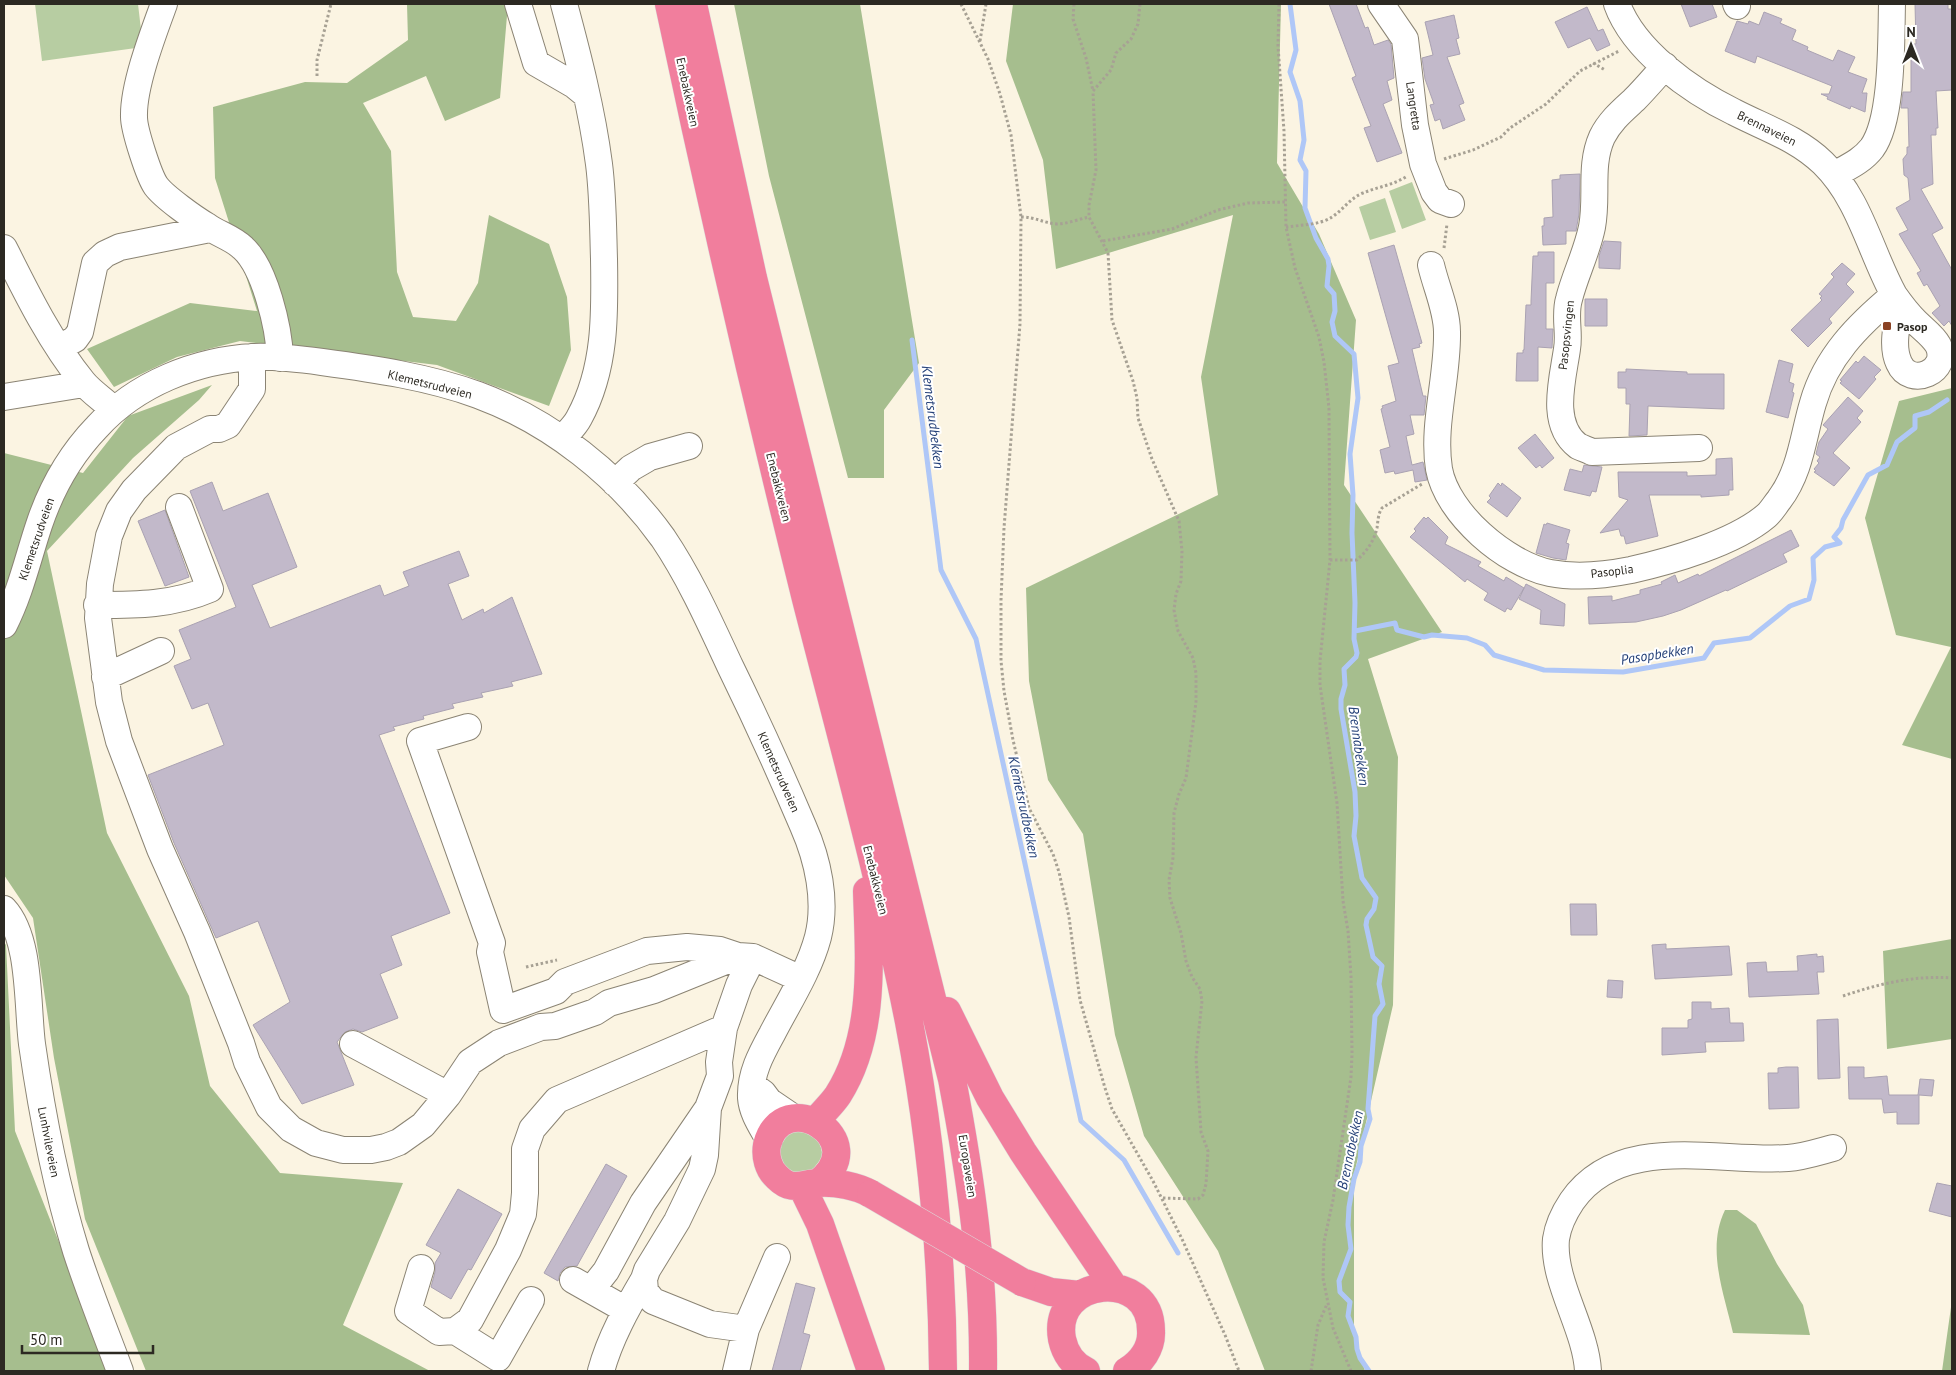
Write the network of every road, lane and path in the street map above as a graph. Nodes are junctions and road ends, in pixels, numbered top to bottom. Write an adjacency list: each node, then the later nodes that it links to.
1 (164, 4): 30 (street)
2 (332, 4): 20 (path)
3 (518, 4): 22 (street)
4 (564, 4): 22 (street)
5 (669, 4): 53 (highway, Enebakkveien)
6 (693, 4): 56 (highway, Enebakkveien)
7 (960, 4): 15 (path)
8 (986, 4): 15 (path)
9 (1074, 4): 21 (path)
10 (1140, 4): 21 (path)
11 (1279, 4): 25 (path)
12 (1381, 4): 23 (street, Langretta)
13 (1617, 4): 18 (street, Brennaveien)
14 (1892, 4): 24 (street)
15 (980, 42): 27 (path)
16 (1627, 48): 17 (path)
17 (1593, 63): 19 (path); 23 (path)
18 (1665, 66): 24 (street, Brennaveien); 43 (street, Pasopsvingen)
19 (1605, 70)
20 (317, 76)
21 (1093, 91): 28 (path)
22 (585, 94): 41 (street)
23 (1424, 166): 26 (street, Langretta); 29 (path)
24 (1834, 174): 34 (street, Brennaveien)
25 (1285, 202): 29 (path); 31 (path)
26 (1451, 204)
27 (1021, 217): 28 (path); 73 (path)
28 (1089, 217): 31 (path)
29 (1286, 228): 47 (path)
30 (210, 229): 35 (street); 37 (street)
31 (1103, 241): 73 (path)
32 (4, 248): 35 (street)
33 (1431, 266): 34 (street, Pasoplia)
34 (1897, 300)
35 (59, 348): 38 (street)
36 (252, 357): 37 (street, Klemetsrudveien); 40 (street, Klemetsrudveien); 48 (street)
37 (280, 358): 41 (street, Klemetsrudveien)
38 (84, 384): 39 (street); 40 (street)
39 (4, 397)
40 (114, 410): 49 (street, Klemetsrudveien)
41 (562, 439): 44 (street, Klemetsrudveien)
42 (689, 446): 44 (street)
43 (1699, 448)
44 (615, 483): 58 (street, Klemetsrudveien)
45 (1423, 484): 47 (path)
46 (179, 508): 48 (street)
47 (1330, 560): 81 (path)
48 (97, 605): 51 (street)
49 (4, 625)
50 (161, 651): 51 (street)
51 (105, 677): 65 (street)
52 (468, 727): 60 (street)
53 (866, 837): 67 (highway); 87 (highway, Enebakkveien)
54 (4, 909): 88 (street, Lunhvileveien)
55 (746, 957): 58 (street); 60 (street); 61 (street); 63 (street)
56 (924, 964): 78 (highway); 86 (highway, Europaveien)
57 (1952, 978): 59 (path)
58 (801, 979): 64 (street, Klemetsrudveien)
59 (1843, 996)
60 (503, 1010): 63 (street)
61 (724, 1028): 66 (street); 85 (street)
62 (354, 1044): 65 (street)
63 (489, 1049): 65 (street)
64 (752, 1085): 67 (street); 68 (street, Klemetsrudveien)
65 (448, 1095)
66 (708, 1108): 76 (street); 82 (street)
67 (805, 1120): 68 (highway); 70 (highway)
68 (769, 1140): 71 (highway)
69 (1833, 1148): 97 (street)
70 (836, 1150): 71 (highway); 72 (highway)
71 (810, 1185): 72 (highway); 91 (highway)
72 (868, 1192): 77 (highway, bridge)
73 (1161, 1198): 94 (path)
74 (777, 1257): 83 (street)
75 (421, 1268): 85 (street)
76 (644, 1279): 82 (street); 83 (street)
77 (1024, 1283): 79 (highway); 84 (highway)
78 (1114, 1287): 79 (highway); 93 (highway)
79 (1080, 1295): 84 (highway)
80 (531, 1300): 85 (street)
81 (1327, 1304): 95 (path); 96 (path)
82 (626, 1310): 89 (street)
83 (746, 1329): 90 (street)
84 (1061, 1330): 92 (highway)
85 (455, 1331)
86 (983, 1358)
87 (943, 1363)
88 (120, 1371)
89 (601, 1371)
90 (736, 1371)
91 (871, 1371)
92 (1086, 1371)
93 (1127, 1371)
94 (1239, 1371)
95 (1311, 1371)
96 (1350, 1371)
97 (1588, 1371)

